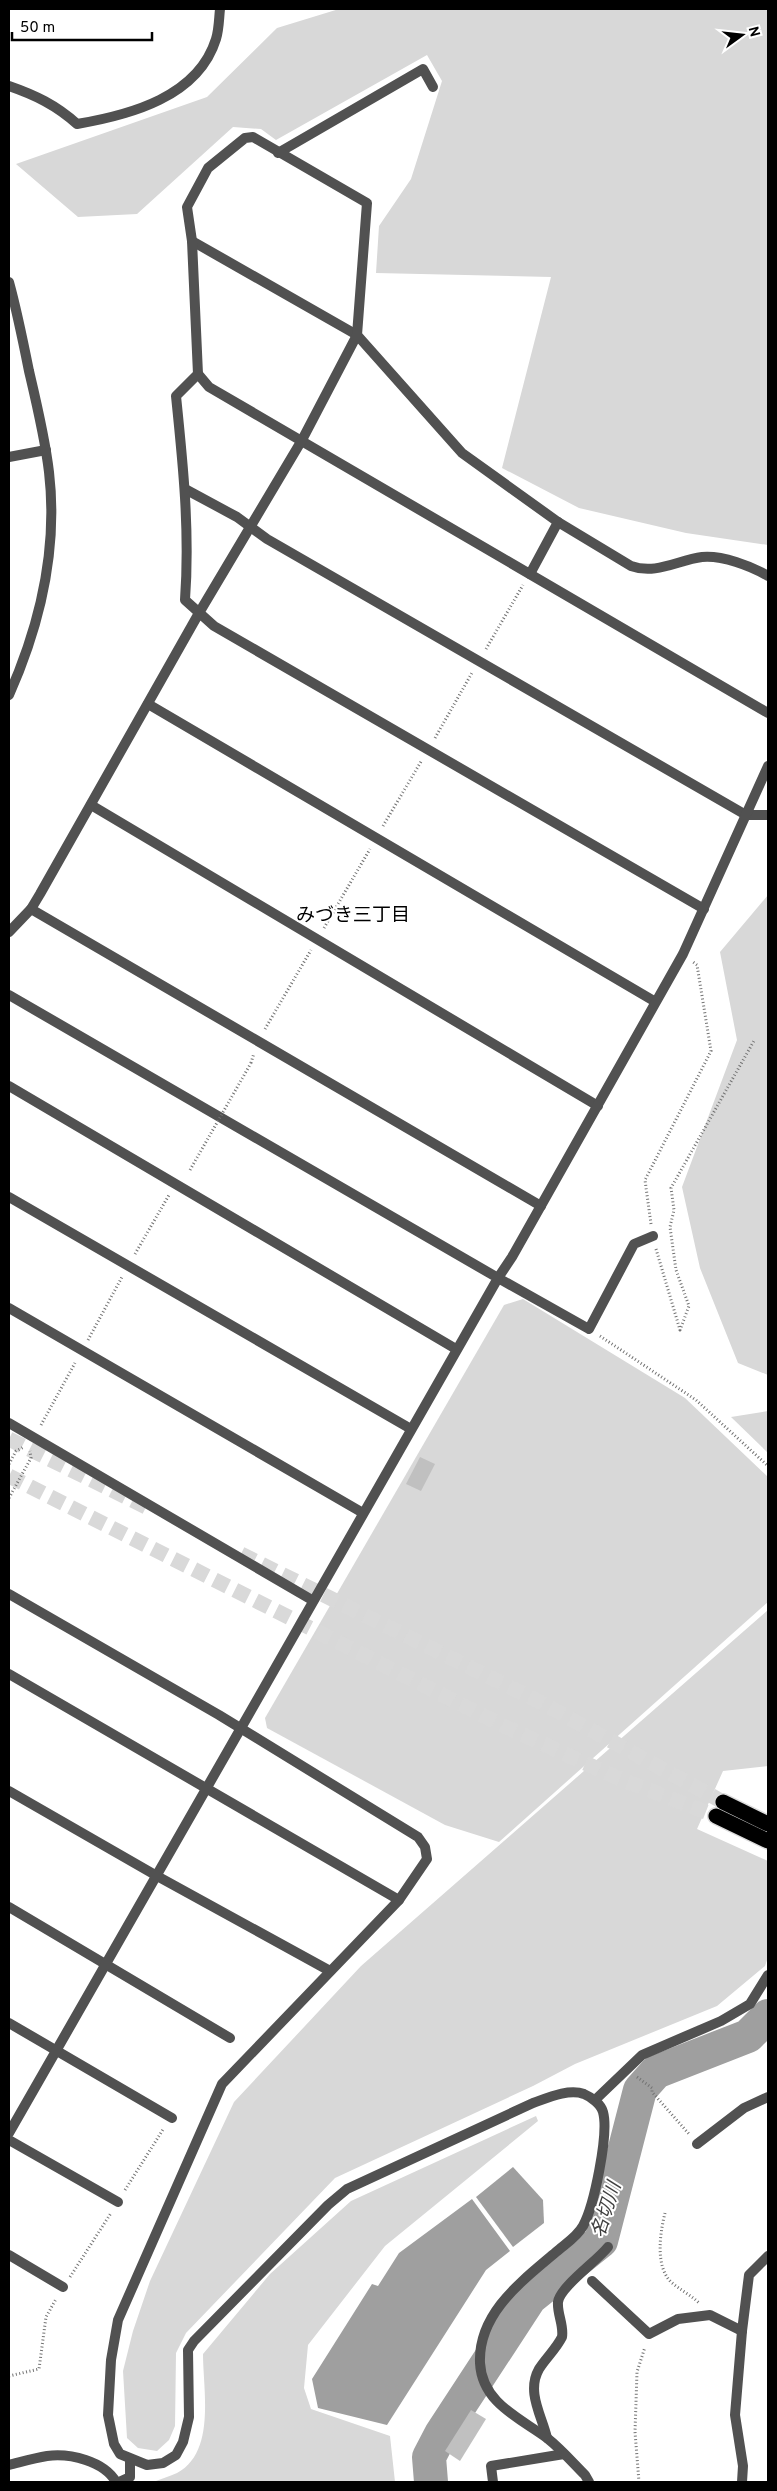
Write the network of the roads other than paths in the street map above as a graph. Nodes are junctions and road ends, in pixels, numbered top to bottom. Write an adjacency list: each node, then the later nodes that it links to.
1 (220, 9): 2 (street)
2 (9, 86)
3 (433, 86): 4 (street)
4 (278, 153): 5 (street); 7 (street)
5 (192, 241): 7 (street); 8 (street)
6 (9, 282): 10 (street)
7 (357, 335): 9 (street); 13 (street)
8 (198, 374): 9 (street); 12 (street)
9 (302, 440): 14 (street); 15 (street)
10 (46, 450): 11 (street); 18 (street)
11 (9, 457)
12 (185, 489): 14 (street); 17 (street)
13 (558, 522): 15 (street); 16 (street)
14 (251, 527): 17 (street); 24 (street)
15 (530, 574): 21 (street)
16 (768, 576)
17 (199, 613): 20 (street); 27 (street)
18 (13, 674): 19 (street)
19 (9, 694)
20 (148, 704): 23 (street); 30 (street)
21 (768, 712)
22 (768, 766): 24 (street)
23 (91, 805): 26 (street); 32 (street)
24 (746, 815): 25 (street); 27 (street)
25 (768, 815)
26 (31, 909): 28 (street); 34 (street)
27 (704, 909): 30 (street)
28 (9, 932)
29 (9, 995): 36 (street)
30 (654, 1001): 32 (street)
31 (9, 1086): 38 (street)
32 (598, 1106): 34 (street)
33 (9, 1197): 40 (street)
34 (541, 1206): 36 (street)
35 (653, 1236): 36 (street)
36 (498, 1278): 38 (street)
37 (9, 1308): 41 (street)
38 (456, 1349): 40 (street)
39 (9, 1423): 43 (street)
40 (411, 1429): 41 (street)
41 (363, 1513): 43 (street)
42 (9, 1594): 45 (street)
43 (312, 1600): 45 (street)
44 (9, 1674): 46 (street)
45 (241, 1728): 46 (street); 51 (street)
46 (207, 1788): 50 (street); 51 (street)
47 (9, 1790): 50 (street)
48 (768, 1824): 49 (highway)
49 (768, 1841)
50 (157, 1876): 53 (street); 54 (street)
51 (399, 1900): 54 (street)
52 (9, 1907): 53 (street)
53 (107, 1964): 57 (street); 58 (street)
54 (330, 1971): 74 (street)
55 (768, 1975): 60 (street)
56 (9, 2023): 58 (street)
57 (230, 2038)
58 (57, 2051): 61 (street); 62 (street)
59 (768, 2097): 64 (street)
60 (595, 2100): 72 (street); 74 (street)
61 (172, 2118)
62 (9, 2133)
63 (9, 2140): 65 (street)
64 (697, 2144)
65 (118, 2202)
66 (608, 2247): 72 (street)
67 (9, 2255): 70 (street)
68 (768, 2256): 71 (street)
69 (592, 2281): 71 (street)
70 (63, 2287)
71 (742, 2331): 79 (street)
72 (547, 2438): 73 (street)
73 (564, 2454): 77 (street); 78 (street)
74 (130, 2460): 76 (street)
75 (9, 2465): 76 (street)
76 (117, 2482)
77 (493, 2482)
78 (589, 2482)
79 (742, 2482)

